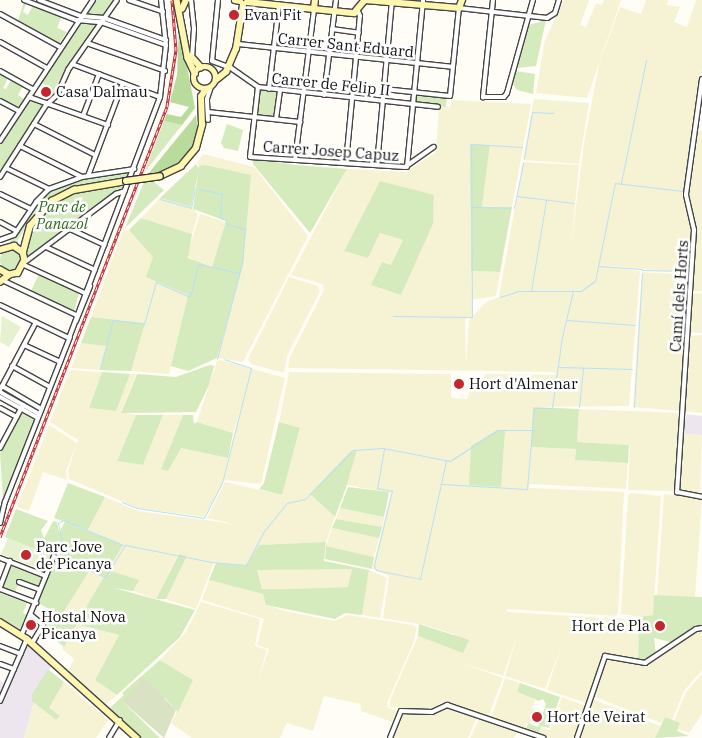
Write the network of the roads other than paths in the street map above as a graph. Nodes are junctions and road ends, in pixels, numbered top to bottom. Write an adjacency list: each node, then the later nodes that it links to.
1 (24, 0): 32 (street)
2 (39, 0): 30 (street)
3 (93, 0): 30 (street)
4 (117, 0): 33 (street)
5 (129, 0): 27 (street)
6 (160, 0): 27 (street)
7 (178, 0): 23 (street); 57 (street)
8 (186, 0): 23 (street)
9 (191, 0): 46 (street)
10 (218, 0): 51 (street, Carrer de Felip II)
11 (315, 0): 24 (street)
12 (336, 0): 25 (street)
13 (365, 0): 19 (street); 26 (street)
14 (462, 0): 22 (street)
15 (493, 0): 28 (street)
16 (533, 0): 31 (street)
17 (559, 0): 31 (street)
18 (242, 1): 21 (street); 39 (street)
19 (392, 1): 20 (street); 47 (street)
20 (423, 3): 22 (street); 49 (street)
21 (279, 6): 24 (street); 42 (street)
22 (459, 8): 28 (street); 52 (street)
23 (182, 9): 46 (street)
24 (314, 9): 25 (street); 43 (street)
25 (334, 11): 26 (street); 34 (street)
26 (358, 11): 35 (street)
27 (163, 12): 36 (street)
28 (492, 12): 31 (street); 31 (street)
29 (0, 14): 41 (street)
30 (82, 16): 32 (street); 33 (street)
31 (528, 16)
32 (78, 20): 33 (street); 41 (street)
33 (103, 20): 36 (street); 38 (street); 40 (street)
34 (332, 29): 35 (street); 44 (street)
35 (359, 33): 45 (street)
36 (166, 40): 40 (street)
37 (0, 42): 53 (street)
38 (87, 43): 48 (street); 56 (street)
39 (238, 44): 42 (street, Carrer Sant Eduard); 51 (street)
40 (166, 45): 56 (street)
41 (60, 47): 53 (street)
42 (274, 49): 43 (street, Carrer Sant Eduard); 66 (street)
43 (308, 53): 44 (street, Carrer Sant Eduard); 70 (street)
44 (329, 54): 45 (street, Carrer Sant Eduard); 71 (street)
45 (356, 58): 47 (street, Carrer Sant Eduard); 74 (street)
46 (192, 59): 50 (street)
47 (386, 61): 49 (street, Carrer Sant Eduard); 67 (street)
48 (72, 64): 58 (street); 77 (street)
49 (416, 64): 52 (street, Carrer Sant Eduard); 69 (street)
50 (201, 67): 54 (street); 57 (street)
51 (228, 67): 54 (street); 60 (street); 63 (street, Carrer de Felip II)
52 (452, 67): 69 (street)
53 (47, 68): 65 (street)
54 (213, 70): 60 (street)
55 (0, 71): 65 (street)
56 (164, 71): 73 (street)
57 (195, 73): 62 (street)
58 (99, 74): 61 (street); 82 (street)
59 (702, 79): 141 (street, Camí dels Horts)
60 (216, 80): 64 (street)
61 (123, 83): 73 (street); 88 (street)
62 (197, 87): 64 (street); 89 (street)
63 (258, 87): 66 (street, Carrer de Felip II); 83 (street)
64 (208, 88): 81 (street); 89 (street)
65 (33, 89): 72 (street)
66 (269, 89): 68 (street, Carrer de Felip II)
67 (384, 89): 69 (street); 76 (street)
68 (280, 90): 70 (street, Carrer de Felip II); 85 (street)
69 (414, 92): 78 (street)
70 (303, 93): 71 (street, Carrer de Felip II); 86 (street)
71 (324, 95): 74 (street, Carrer de Felip II)
72 (29, 97): 77 (street); 80 (street)
73 (160, 97): 101 (street)
74 (352, 98): 76 (street, Carrer de Felip II); 97 (street)
75 (0, 101): 80 (street)
76 (383, 102): 78 (street, Carrer de Felip II); 98 (street)
77 (48, 103): 82 (street); 87 (street)
78 (413, 105): 79 (street, Carrer de Felip II); 99 (street)
79 (438, 107)
80 (19, 111): 91 (street)
81 (208, 112): 83 (street); 84 (street)
82 (83, 116): 88 (street)
83 (255, 117): 85 (street); 96 (street, Carrer Josep Capuz)
84 (208, 120)
85 (276, 120): 86 (street)
86 (300, 122): 96 (street)
87 (34, 124): 93 (street); 95 (street)
88 (108, 125): 95 (street)
89 (201, 128): 114 (street, bridge)
90 (0, 130): 91 (street)
91 (5, 132): 92 (street)
92 (0, 141)
93 (20, 146): 100 (street); 104 (street)
94 (434, 147): 99 (street, Carrer Josep Capuz)
95 (96, 155): 102 (street)
96 (295, 160): 97 (street, Carrer Josep Capuz)
97 (346, 163): 98 (street, Carrer Josep Capuz)
98 (377, 165): 99 (street, Carrer Josep Capuz)
99 (407, 166)
100 (6, 168): 103 (street); 105 (street)
101 (134, 169): 102 (street); 106 (street)
102 (88, 176): 104 (street)
103 (0, 177)
104 (82, 177): 105 (street)
105 (49, 189): 110 (street)
106 (125, 192): 108 (street); 109 (street)
107 (0, 194): 110 (street)
108 (118, 194): 109 (street); 112 (street)
109 (122, 198): 116 (street)
110 (31, 209): 113 (street)
111 (0, 222): 113 (street)
112 (70, 229): 116 (street); 117 (street)
113 (17, 231): 115 (street)
114 (26, 236): 115 (street); 118 (street)
115 (4, 245): 118 (street)
116 (104, 245): 121 (street)
117 (46, 247): 119 (street); 121 (street)
118 (23, 252): 119 (street)
119 (25, 263): 122 (street); 124 (street)
120 (0, 270): 122 (street)
121 (95, 270): 124 (street); 128 (street)
122 (9, 275): 123 (street)
123 (1, 281): 126 (street)
124 (84, 293): 126 (street)
125 (0, 305): 127 (street)
126 (76, 315): 128 (street)
127 (36, 322): 128 (street); 129 (street)
128 (69, 338): 130 (street)
129 (24, 345): 130 (street); 131 (street)
130 (60, 362): 132 (street)
131 (12, 366): 132 (street); 133 (street)
132 (50, 387): 137 (street)
133 (1, 390): 135 (street); 137 (street)
134 (0, 397): 135 (street)
135 (22, 407): 138 (street); 139 (street)
136 (0, 408): 139 (street)
137 (41, 408): 138 (street)
138 (38, 416): 142 (street)
139 (16, 417): 140 (street)
140 (0, 448)
141 (702, 497)
142 (2, 506): 143 (street)
143 (0, 523)
144 (54, 556): 147 (street)
145 (0, 558): 146 (street)
146 (10, 562): 147 (street); 149 (street)
147 (46, 576): 151 (street)
148 (19, 582): 150 (street)
149 (0, 588): 151 (street)
150 (38, 589)
151 (36, 603): 152 (street)
152 (30, 616): 155 (street); 155 (street)
153 (0, 622): 155 (street)
154 (702, 628): 166 (street)
155 (27, 639): 157 (street); 161 (street)
156 (0, 646): 157 (street)
157 (21, 654): 159 (street)
158 (0, 664): 159 (street)
159 (14, 670): 160 (street)
160 (0, 701)
161 (120, 720): 162 (street); 163 (street)
162 (109, 738)
163 (136, 738)
164 (390, 738): 165 (street)
165 (544, 738)
166 (577, 738)

